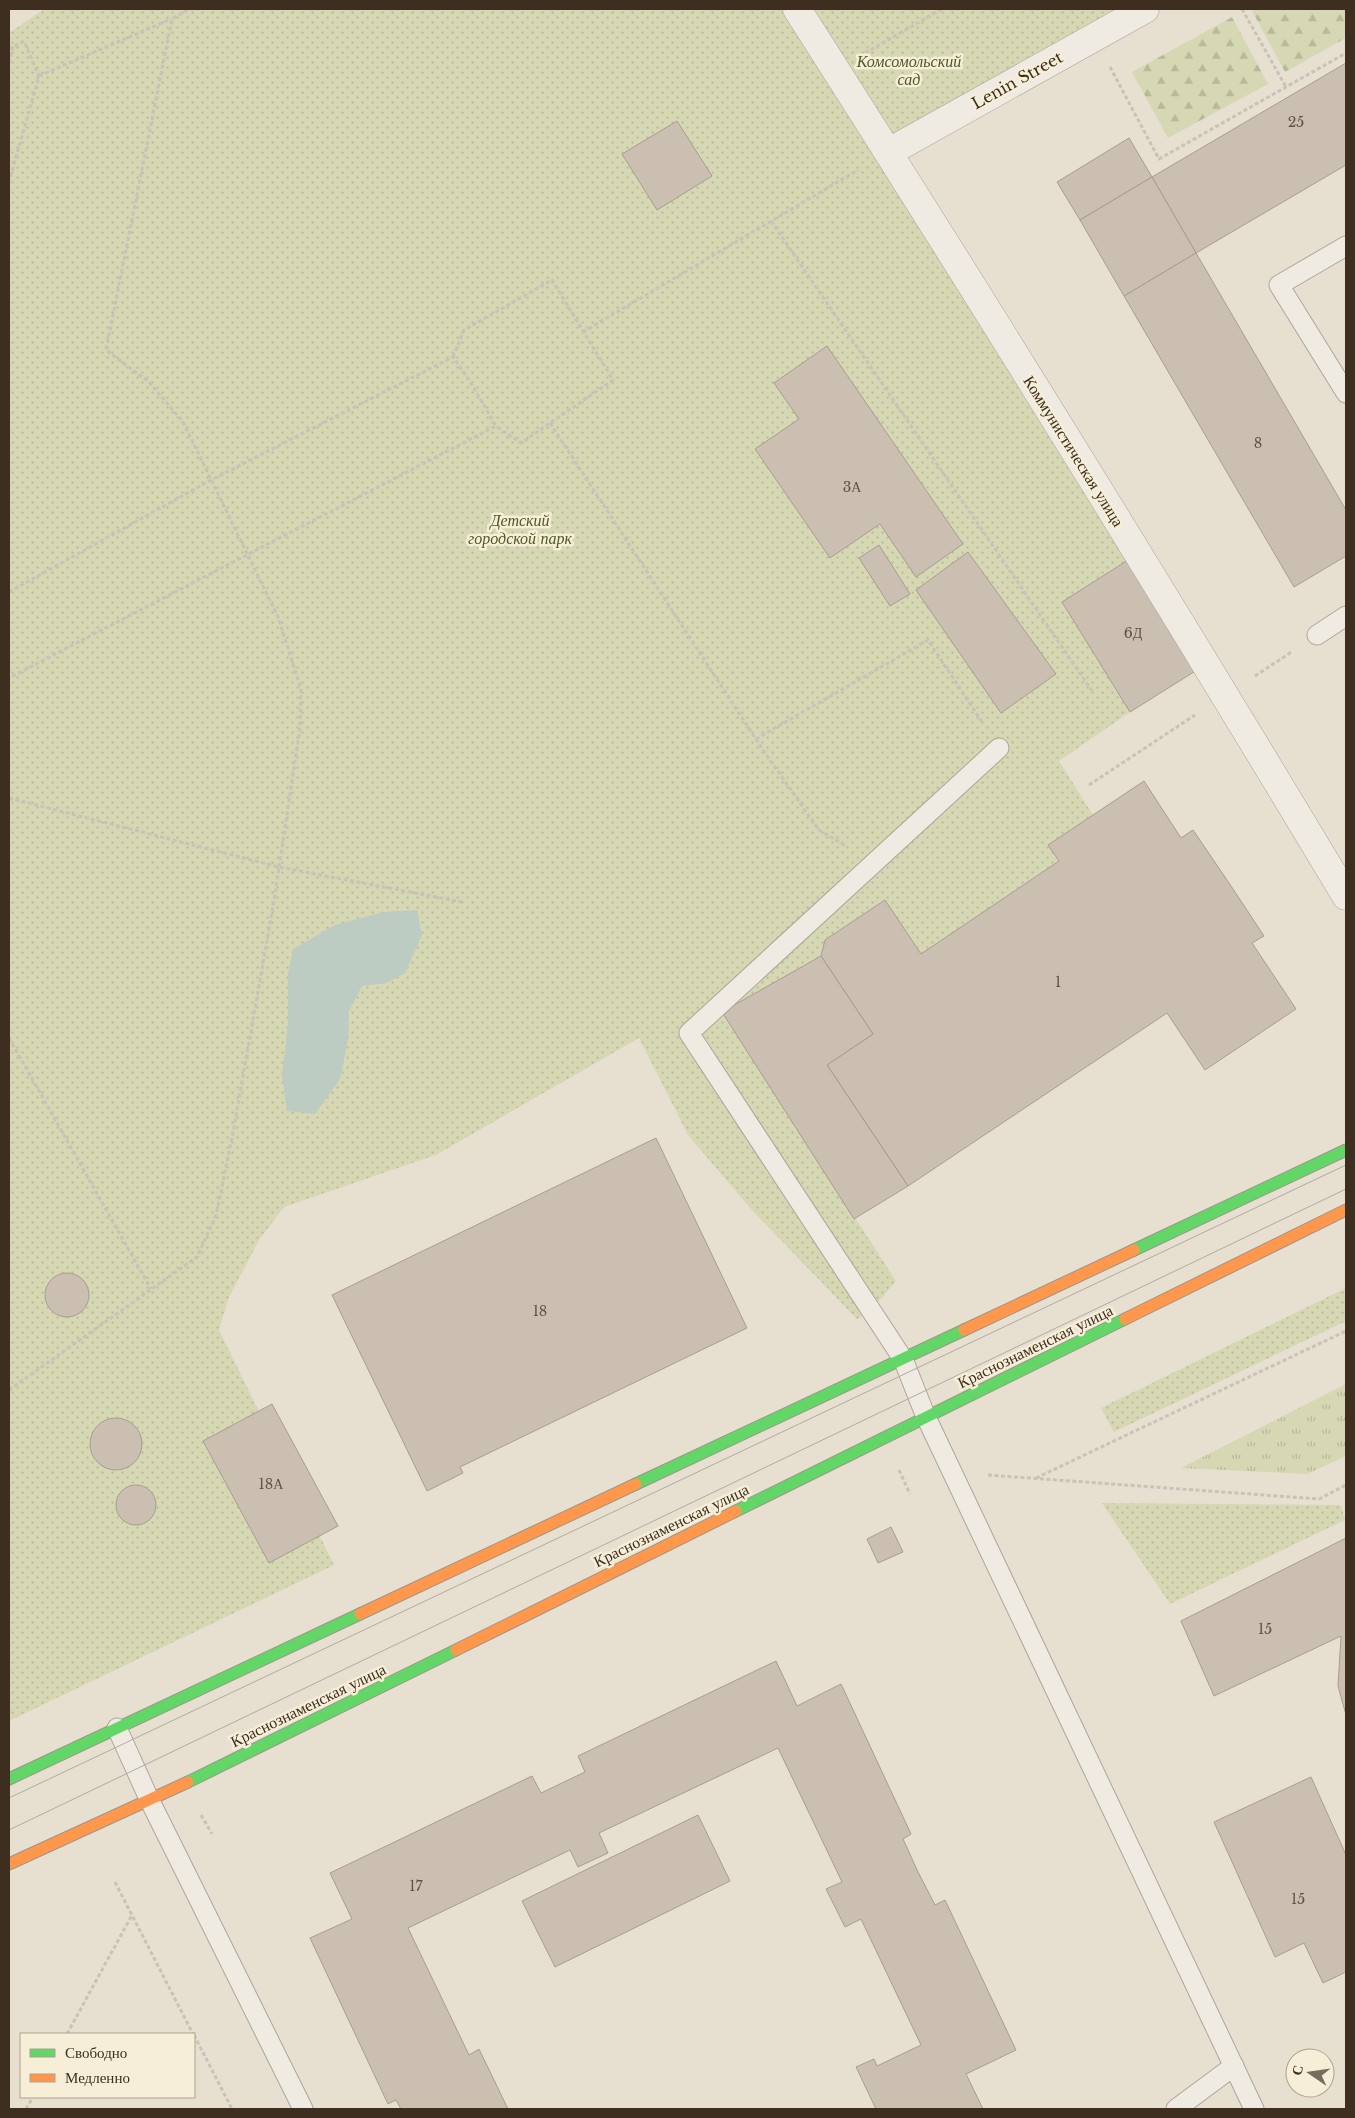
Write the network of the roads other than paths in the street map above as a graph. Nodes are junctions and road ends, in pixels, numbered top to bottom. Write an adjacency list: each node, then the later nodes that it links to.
1 (797, 9): 3 (street, Коммунистическая улица)
2 (1145, 9): 3 (street, Lenin Street)
3 (889, 152): 9 (street, Коммунистическая улица)
4 (1346, 246): 5 (lane)
5 (1346, 393)
6 (1346, 616): 7 (lane)
7 (1318, 635)
8 (999, 748): 12 (lane)
9 (1346, 896)
10 (1346, 1150): 12 (main road)
11 (1346, 1210): 13 (main road, Краснознаменская улица)
12 (903, 1359): 13 (lane); 14 (main road)
13 (926, 1417): 16 (main road, Краснознаменская улица); 18 (lane)
14 (117, 1728): 15 (main road); 16 (lane)
15 (9, 1779)
16 (150, 1801): 17 (main road, Краснознаменская улица); 19 (lane)
17 (9, 1864)
18 (1234, 2066): 20 (lane); 21 (lane)
19 (303, 2109)
20 (1176, 2109)
21 (1254, 2109)

